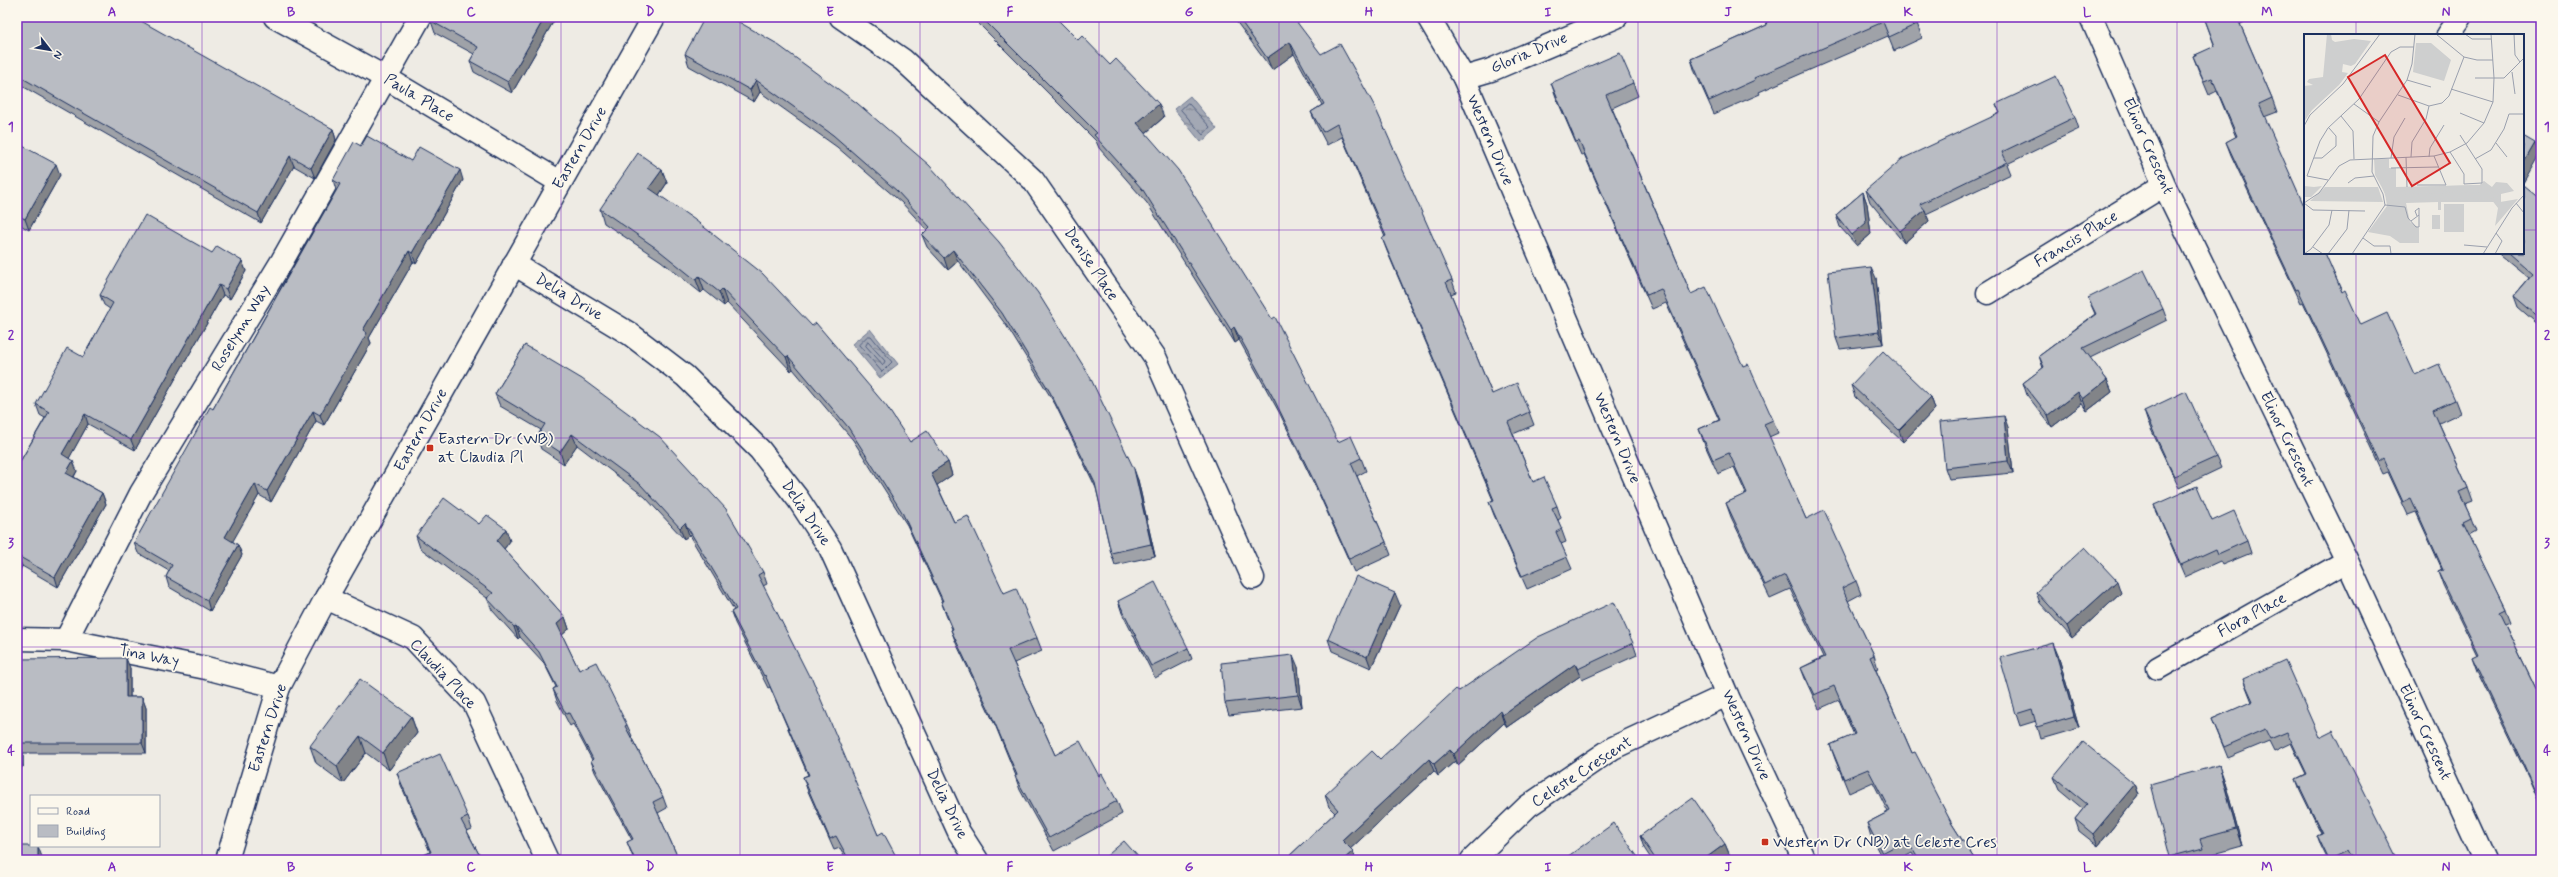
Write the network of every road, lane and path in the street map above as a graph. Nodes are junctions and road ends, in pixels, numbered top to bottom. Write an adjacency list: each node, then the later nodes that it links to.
1 (275, 17): 10 (street, Paula Place)
2 (420, 17): 10 (street, Roselynn Way)
3 (654, 17): 12 (street, Eastern Drive)
4 (841, 17): 17 (street, Denise Place)
5 (1428, 17): 11 (street, Western Drive)
6 (1616, 17): 11 (street, Gloria Drive)
7 (2091, 17): 13 (street, Elinor Crescent)
8 (2462, 17): 9 (street)
9 (2449, 34)
10 (386, 78): 12 (street, Paula Place); 20 (street, Roselynn Way)
11 (1464, 78): 23 (street, Western Drive)
12 (560, 182): 14 (street, Eastern Drive)
13 (2164, 185): 15 (street, Francis Place); 16 (street, Elinor Crescent)
14 (514, 264): 18 (street, Eastern Drive); 26 (street, Delia Drive)
15 (1988, 293)
16 (2347, 561): 21 (street, Flora Place); 29 (street, Elinor Crescent)
17 (1253, 578)
18 (326, 598): 22 (street, Eastern Drive); 25 (street, Claudia Place)
19 (17, 639): 20 (street, Tina Way)
20 (66, 640): 22 (street, Tina Way)
21 (2158, 668)
22 (279, 686): 24 (street, Eastern Drive)
23 (1727, 695): 27 (street, Celeste Crescent); 28 (street, Western Drive)
24 (227, 860)
25 (547, 860)
26 (977, 860)
27 (1472, 860)
28 (1804, 860)
29 (2484, 860)

